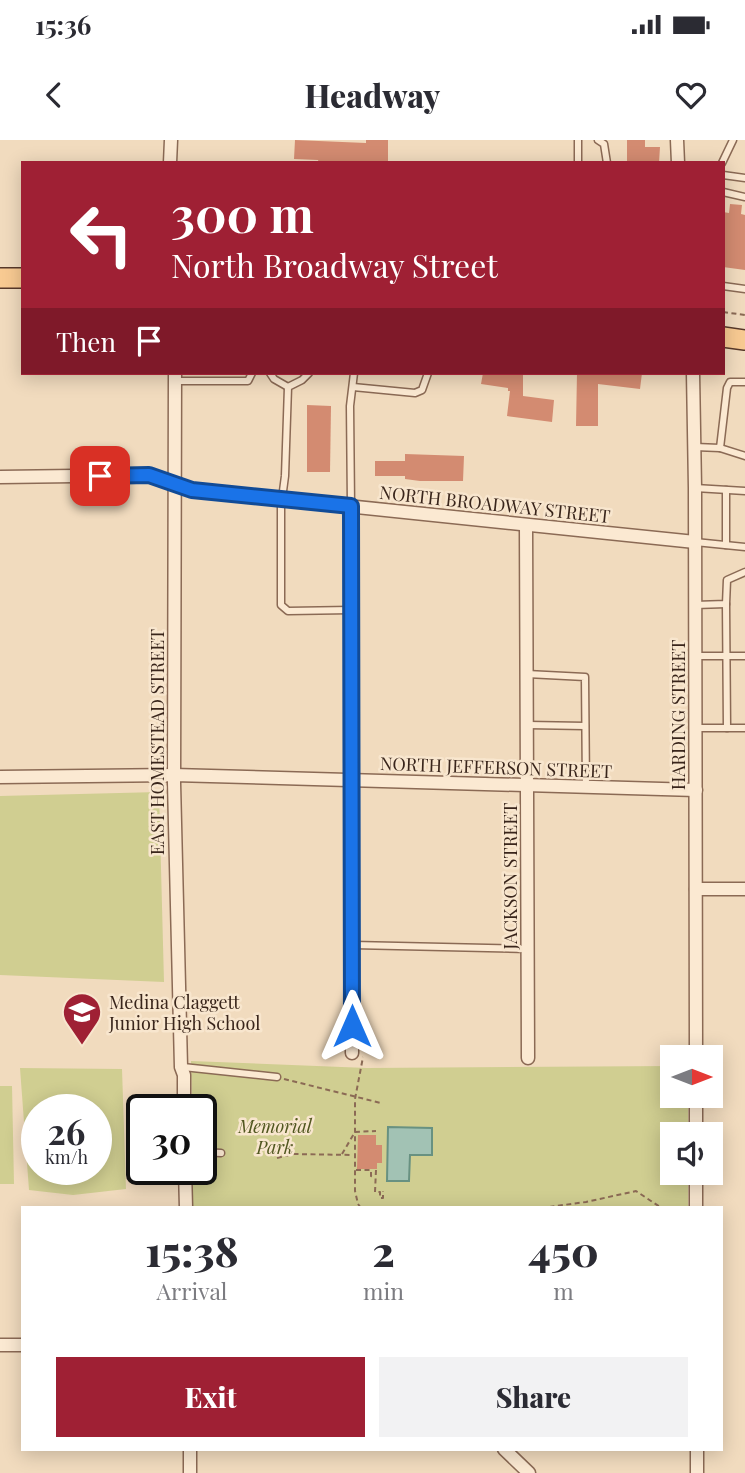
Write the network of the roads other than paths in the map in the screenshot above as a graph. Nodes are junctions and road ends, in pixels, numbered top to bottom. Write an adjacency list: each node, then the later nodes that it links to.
1 (170, 140): 6 (street)
2 (578, 140): 7 (lane)
3 (598, 140): 8 (lane)
4 (677, 140): 9 (street)
5 (733, 140): 10 (lane)
6 (170, 161)
7 (578, 161)
8 (607, 161)
9 (678, 161)
10 (723, 161)
11 (725, 175): 12 (lane)
12 (745, 178)
13 (725, 192): 14 (lane)
14 (745, 197)
15 (0, 278): 16 (main road)
16 (21, 278)
17 (725, 286): 18 (lane)
18 (745, 289)
19 (725, 337): 20 (main road)
20 (745, 340)
21 (251, 375): 27 (lane)
22 (271, 375): 29 (lane)
23 (307, 375): 29 (lane)
24 (354, 375): 30 (lane)
25 (428, 375): 30 (lane)
26 (693, 375): 31 (street, HARDING STREET)
27 (175, 377): 35 (street, EAST HOMESTEAD STREET)
28 (745, 382): 32 (lane)
29 (288, 387): 39 (lane)
30 (353, 387): 40 (lane)
31 (695, 447): 32 (lane); 36 (street, HARDING STREET)
32 (720, 447): 33 (lane)
33 (745, 456)
34 (0, 477): 35 (street, NORTH BROADWAY STREET)
35 (174, 484): 39 (street, NORTH BROADWAY STREET); 58 (street, EAST HOMESTEAD STREET)
36 (695, 488): 37 (lane); 42 (street, HARDING STREET)
37 (726, 489): 38 (lane); 43 (lane)
38 (745, 491)
39 (282, 499): 40 (street, NORTH BROADWAY STREET); 48 (lane)
40 (351, 506): 41 (street, NORTH BROADWAY STREET); 48 (street)
41 (526, 526): 42 (street, NORTH BROADWAY STREET); 52 (street, JACKSON STREET)
42 (695, 542): 43 (lane); 47 (street, HARDING STREET)
43 (726, 545): 44 (lane)
44 (745, 547)
45 (745, 572): 46 (lane)
46 (726, 604): 47 (lane); 50 (lane)
47 (695, 605): 49 (street, HARDING STREET)
48 (351, 610): 60 (street)
49 (696, 656): 50 (lane); 55 (street, HARDING STREET)
50 (727, 656): 51 (lane); 56 (lane)
51 (745, 656)
52 (527, 674): 53 (street, JACKSON STREET); 54 (lane)
53 (528, 725): 54 (lane); 61 (street, JACKSON STREET)
54 (585, 726): 62 (lane)
55 (696, 728): 56 (lane); 63 (street, HARDING STREET)
56 (727, 729): 57 (lane)
57 (745, 729)
58 (174, 775): 59 (street, NORTH JEFFERSON STREET); 60 (street, NORTH JEFFERSON STREET); 71 (street, EAST HOMESTEAD STREET)
59 (0, 777)
60 (351, 780): 61 (street, NORTH JEFFERSON STREET); 66 (street)
61 (527, 786): 62 (street, NORTH JEFFERSON STREET); 67 (street, JACKSON STREET)
62 (586, 788): 63 (street, NORTH JEFFERSON STREET)
63 (696, 790): 64 (street, HARDING STREET)
64 (696, 889): 65 (street); 68 (street, HARDING STREET)
65 (745, 889)
66 (353, 945): 67 (lane); 69 (street)
67 (528, 949): 70 (street, JACKSON STREET)
68 (696, 1045)
69 (352, 1053)
70 (528, 1058)
71 (181, 1067): 72 (lane); 73 (street, EAST HOMESTEAD STREET)
72 (277, 1077)
73 (184, 1094)
74 (217, 1153): 75 (lane)
75 (221, 1153)
76 (185, 1185): 78 (street)
77 (696, 1185): 79 (street)
78 (186, 1206)
79 (696, 1206)
80 (0, 1345): 81 (street)
81 (21, 1345)
82 (190, 1451): 85 (street)
83 (506, 1451): 86 (street)
84 (697, 1451): 87 (street)
85 (190, 1473)
86 (529, 1473)
87 (697, 1473)

